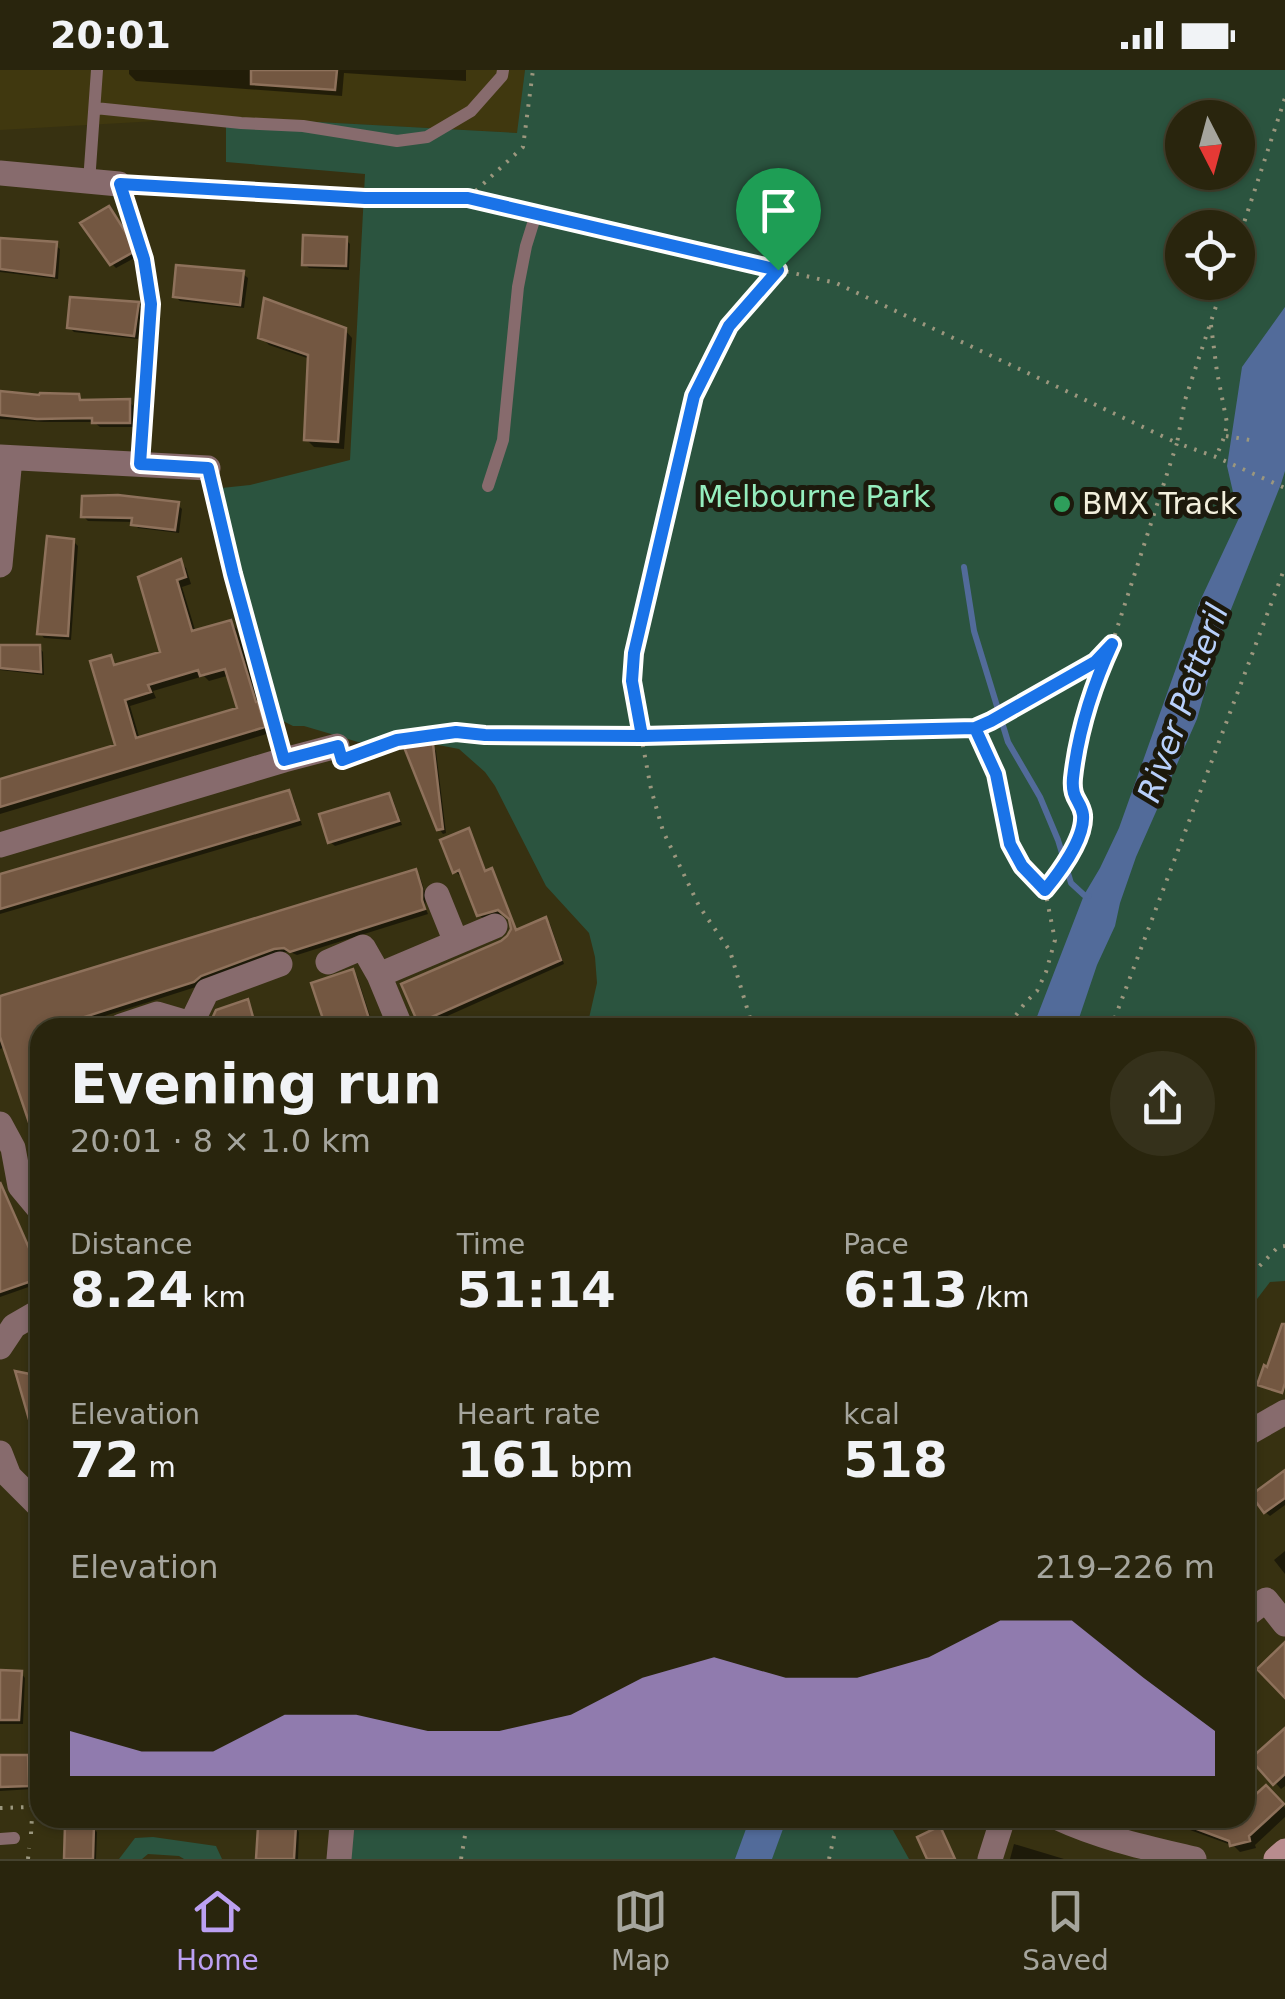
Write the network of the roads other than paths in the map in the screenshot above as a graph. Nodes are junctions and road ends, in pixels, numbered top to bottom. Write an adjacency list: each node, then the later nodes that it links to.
1 (98, 70): 3 (lane)
2 (502, 70): 3 (lane)
3 (95, 108): 5 (lane)
4 (0, 174): 5 (street)
5 (90, 182): 6 (street)
6 (120, 184)
7 (536, 214): 10 (lane)
8 (5, 458): 9 (street); 11 (street)
9 (208, 468)
10 (488, 486)
11 (0, 565)
12 (338, 746): 13 (street)
13 (0, 845)
14 (438, 895): 16 (street)
15 (494, 926): 16 (street)
16 (456, 942): 19 (street)
17 (328, 962): 19 (street)
18 (280, 964): 20 (street)
19 (379, 975): 21 (street)
20 (195, 1018)
21 (397, 1018)
22 (0, 1124): 23 (street)
23 (30, 1198)
24 (30, 1317): 25 (street)
25 (0, 1347)
26 (1285, 1412): 27 (street)
27 (1255, 1429)
28 (0, 1453): 29 (street)
29 (30, 1497)
30 (1255, 1608): 31 (street)
31 (1285, 1624)
32 (342, 1828): 37 (street)
33 (1000, 1828): 38 (street)
34 (1094, 1828): 35 (street)
35 (1128, 1830): 39 (street)
36 (1285, 1852): 40 (street)
37 (338, 1859)
38 (990, 1859)
39 (1194, 1859)
40 (1276, 1859)

